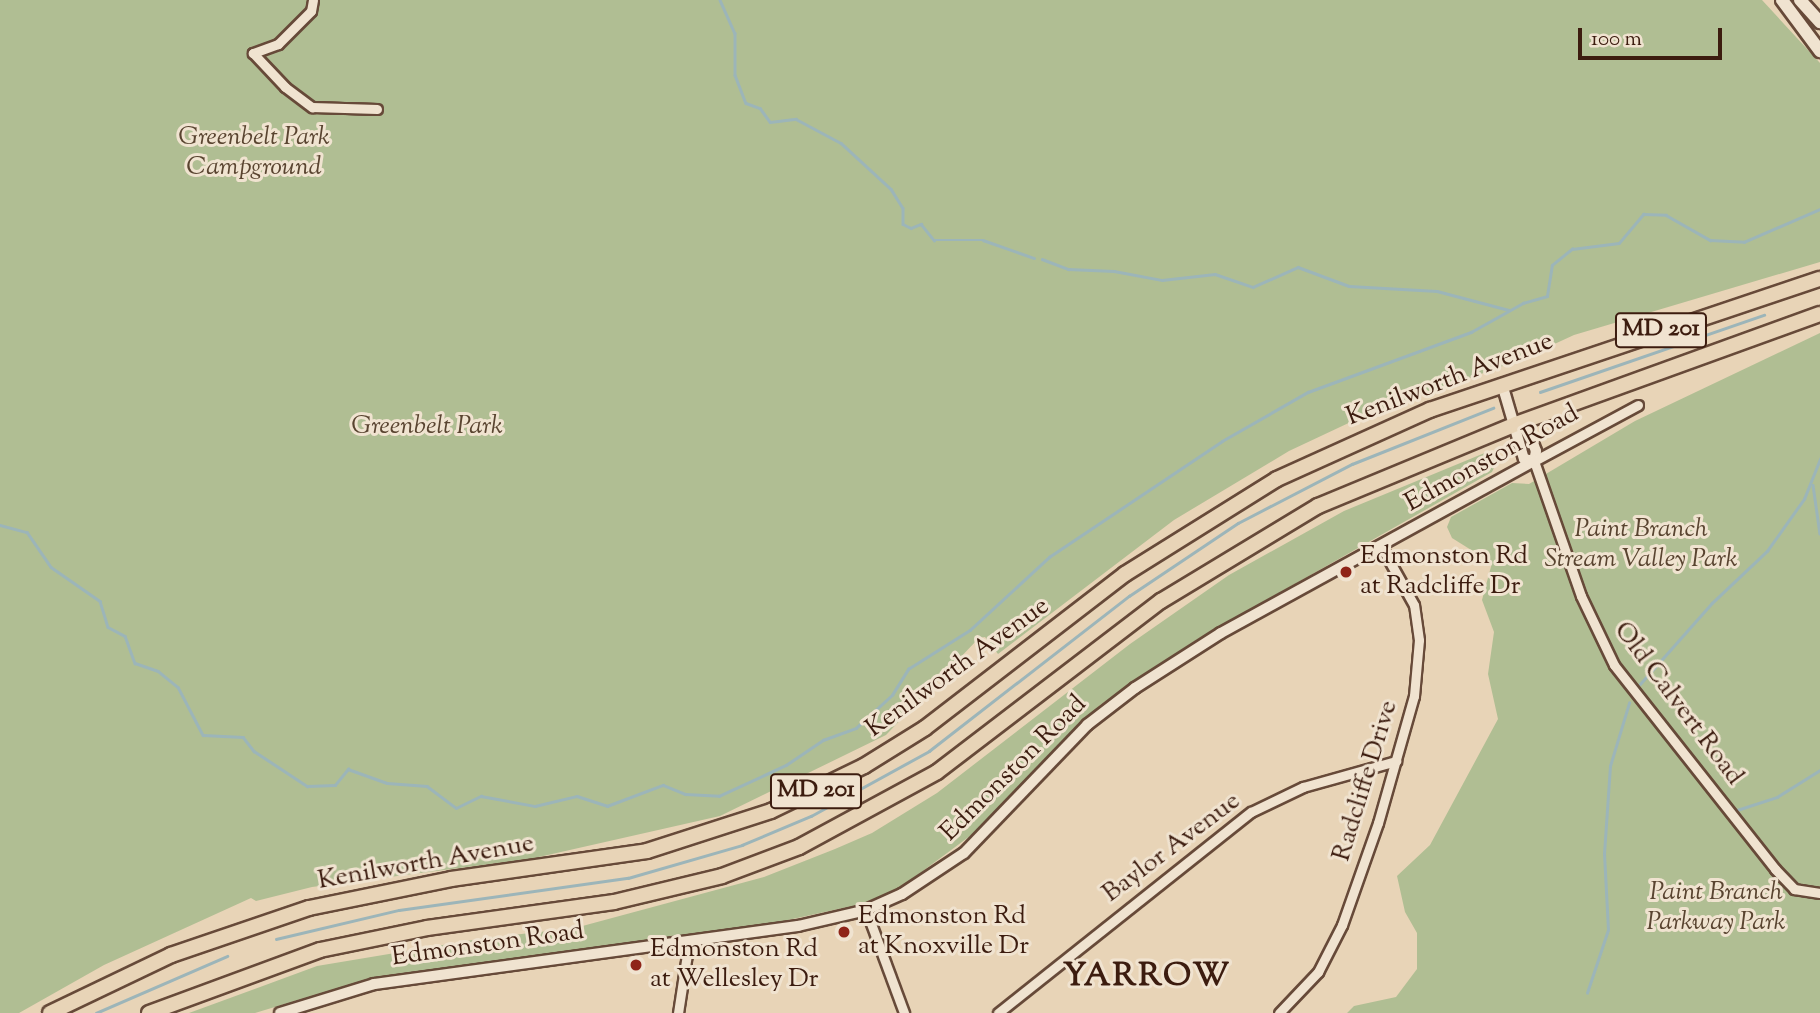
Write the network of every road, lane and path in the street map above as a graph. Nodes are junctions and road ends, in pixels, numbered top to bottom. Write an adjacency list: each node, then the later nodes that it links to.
1 (313, 0): 6 (street)
2 (1782, 0): 5 (main road)
3 (1800, 0): 4 (main road)
4 (1820, 22)
5 (1820, 51)
6 (377, 109)
7 (1820, 279): 9 (main road, Kenilworth Avenue / MD 201)
8 (1820, 314): 11 (main road, MD 201)
9 (1502, 384): 11 (street, Old Calvert Road); 18 (main road, Kenilworth Avenue / MD 201)
10 (1638, 405): 12 (street, Edmonston Road)
11 (1516, 424): 12 (street, Old Calvert Road); 19 (main road, MD 201)
12 (1534, 461): 13 (street, Edmonston Road); 15 (street, Old Calvert Road)
13 (1381, 546): 14 (street, Radcliffe Drive); 16 (street, Edmonston Road)
14 (1396, 761): 23 (street, Baylor Avenue); 24 (street, Radcliffe Drive)
15 (1820, 893)
16 (866, 910): 17 (street, Edmonston Road); 22 (street)
17 (689, 942): 20 (street, Edmonston Road); 21 (street)
18 (50, 1013)
19 (149, 1013)
20 (280, 1013)
21 (678, 1013)
22 (904, 1013)
23 (998, 1013)
24 (1279, 1013)

